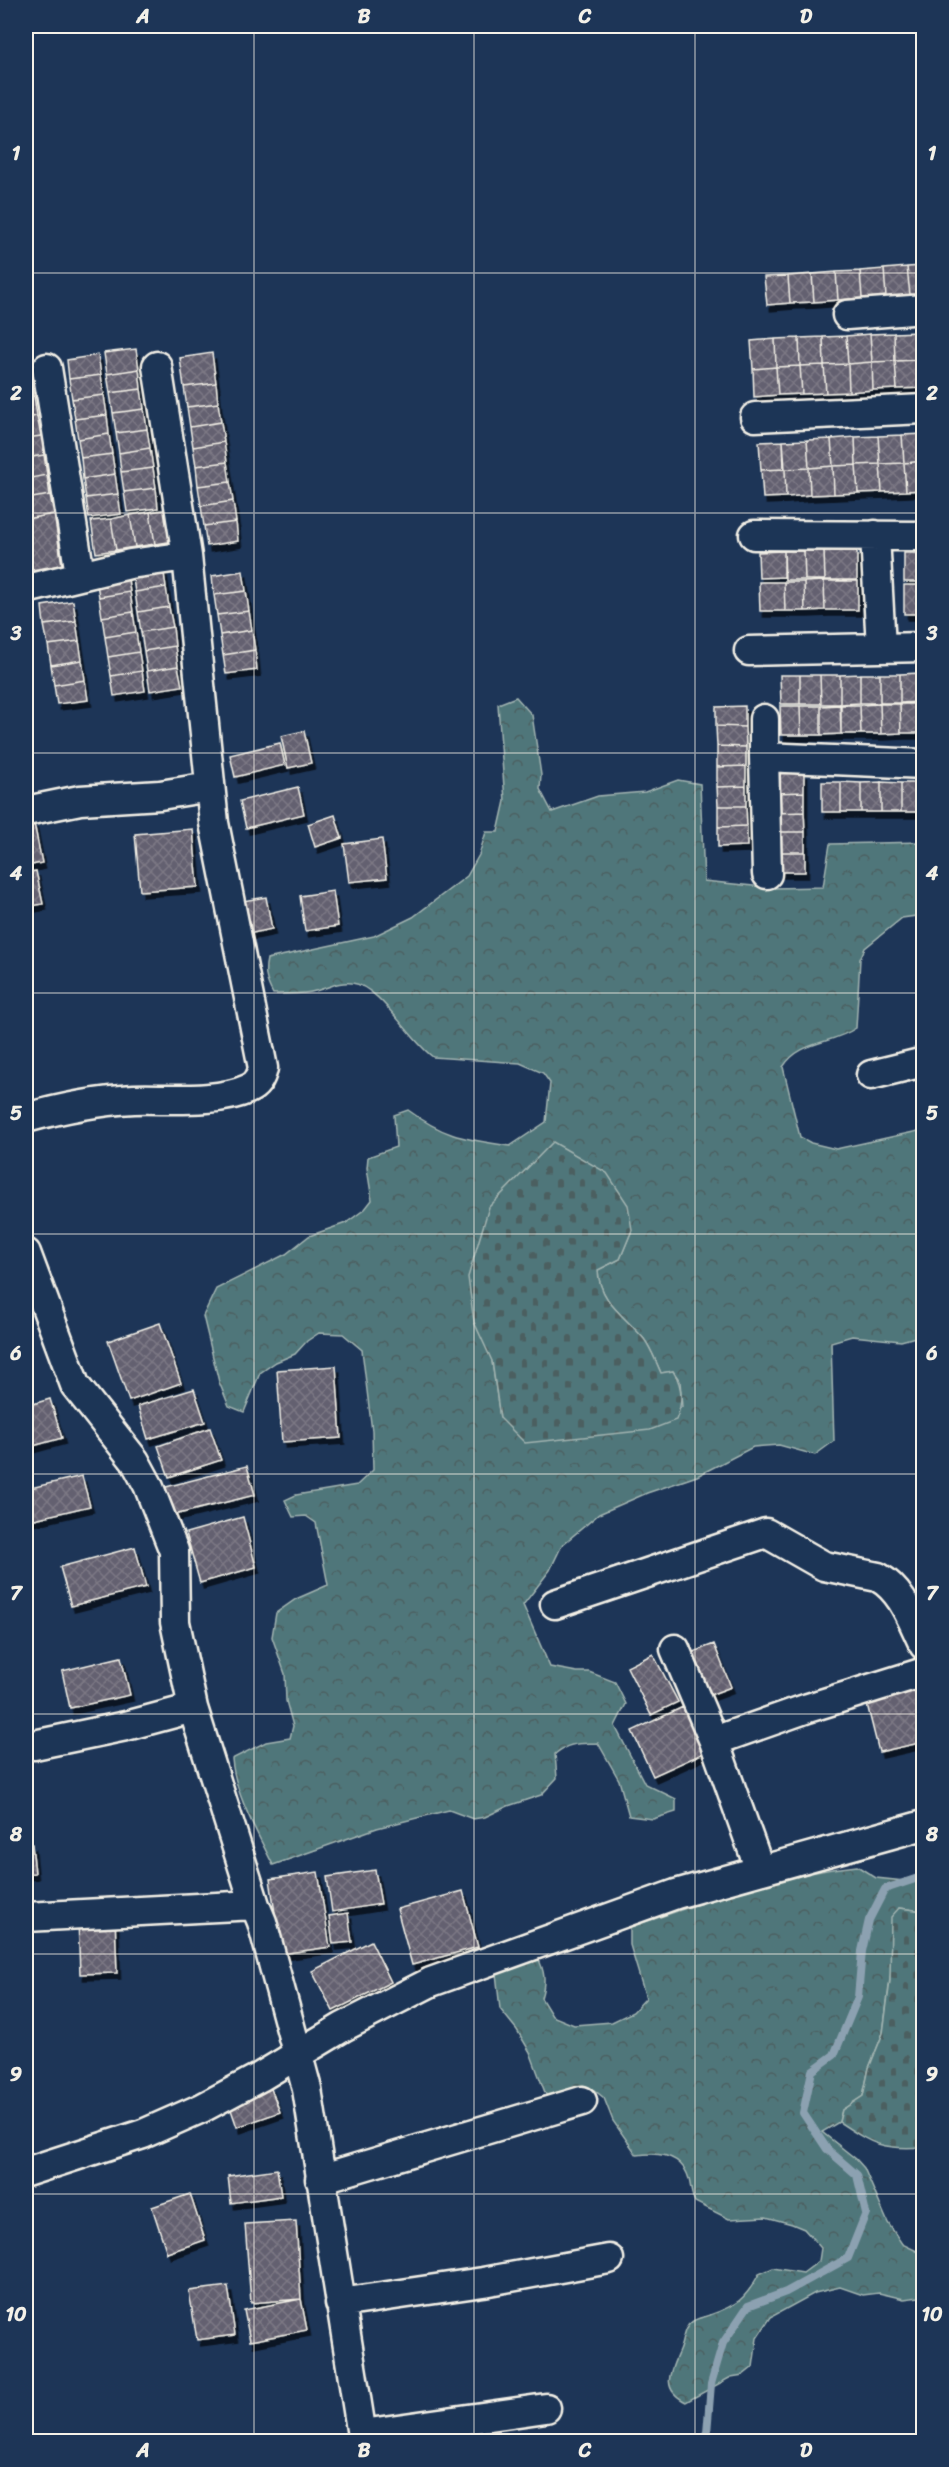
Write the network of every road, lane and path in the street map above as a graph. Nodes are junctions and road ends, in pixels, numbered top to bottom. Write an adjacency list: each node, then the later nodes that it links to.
1 (924, 309): 2 (street)
2 (847, 315)
3 (157, 366): 10 (street)
4 (47, 368): 11 (street)
5 (924, 408): 6 (street)
6 (755, 417)
7 (754, 535): 8 (street)
8 (875, 536): 9 (street); 14 (street)
9 (924, 536)
10 (187, 556): 11 (street); 19 (street)
11 (80, 574): 12 (street)
12 (26, 589)
13 (924, 647): 14 (street)
14 (881, 648): 15 (street)
15 (749, 651)
16 (764, 719): 17 (street)
17 (764, 757): 18 (street); 21 (street)
18 (924, 764)
19 (210, 787): 20 (street); 24 (street)
20 (26, 811)
21 (766, 874)
22 (924, 1062): 23 (street)
23 (871, 1075)
24 (26, 1118)
25 (26, 1253): 30 (street)
26 (555, 1604): 27 (street)
27 (924, 1645)
28 (675, 1649): 31 (street)
29 (924, 1672): 31 (street)
30 (193, 1708): 32 (street); 35 (street)
31 (714, 1741): 34 (street)
32 (34, 1745)
33 (924, 1825): 34 (street)
34 (760, 1870): 37 (street)
35 (255, 1905): 36 (street); 37 (street)
36 (26, 1917)
37 (299, 2052): 39 (street); 40 (street)
38 (582, 2101): 40 (street)
39 (26, 2172)
40 (320, 2179): 42 (street)
41 (609, 2259): 42 (street)
42 (340, 2303): 44 (street)
43 (546, 2408): 44 (street)
44 (363, 2438)

